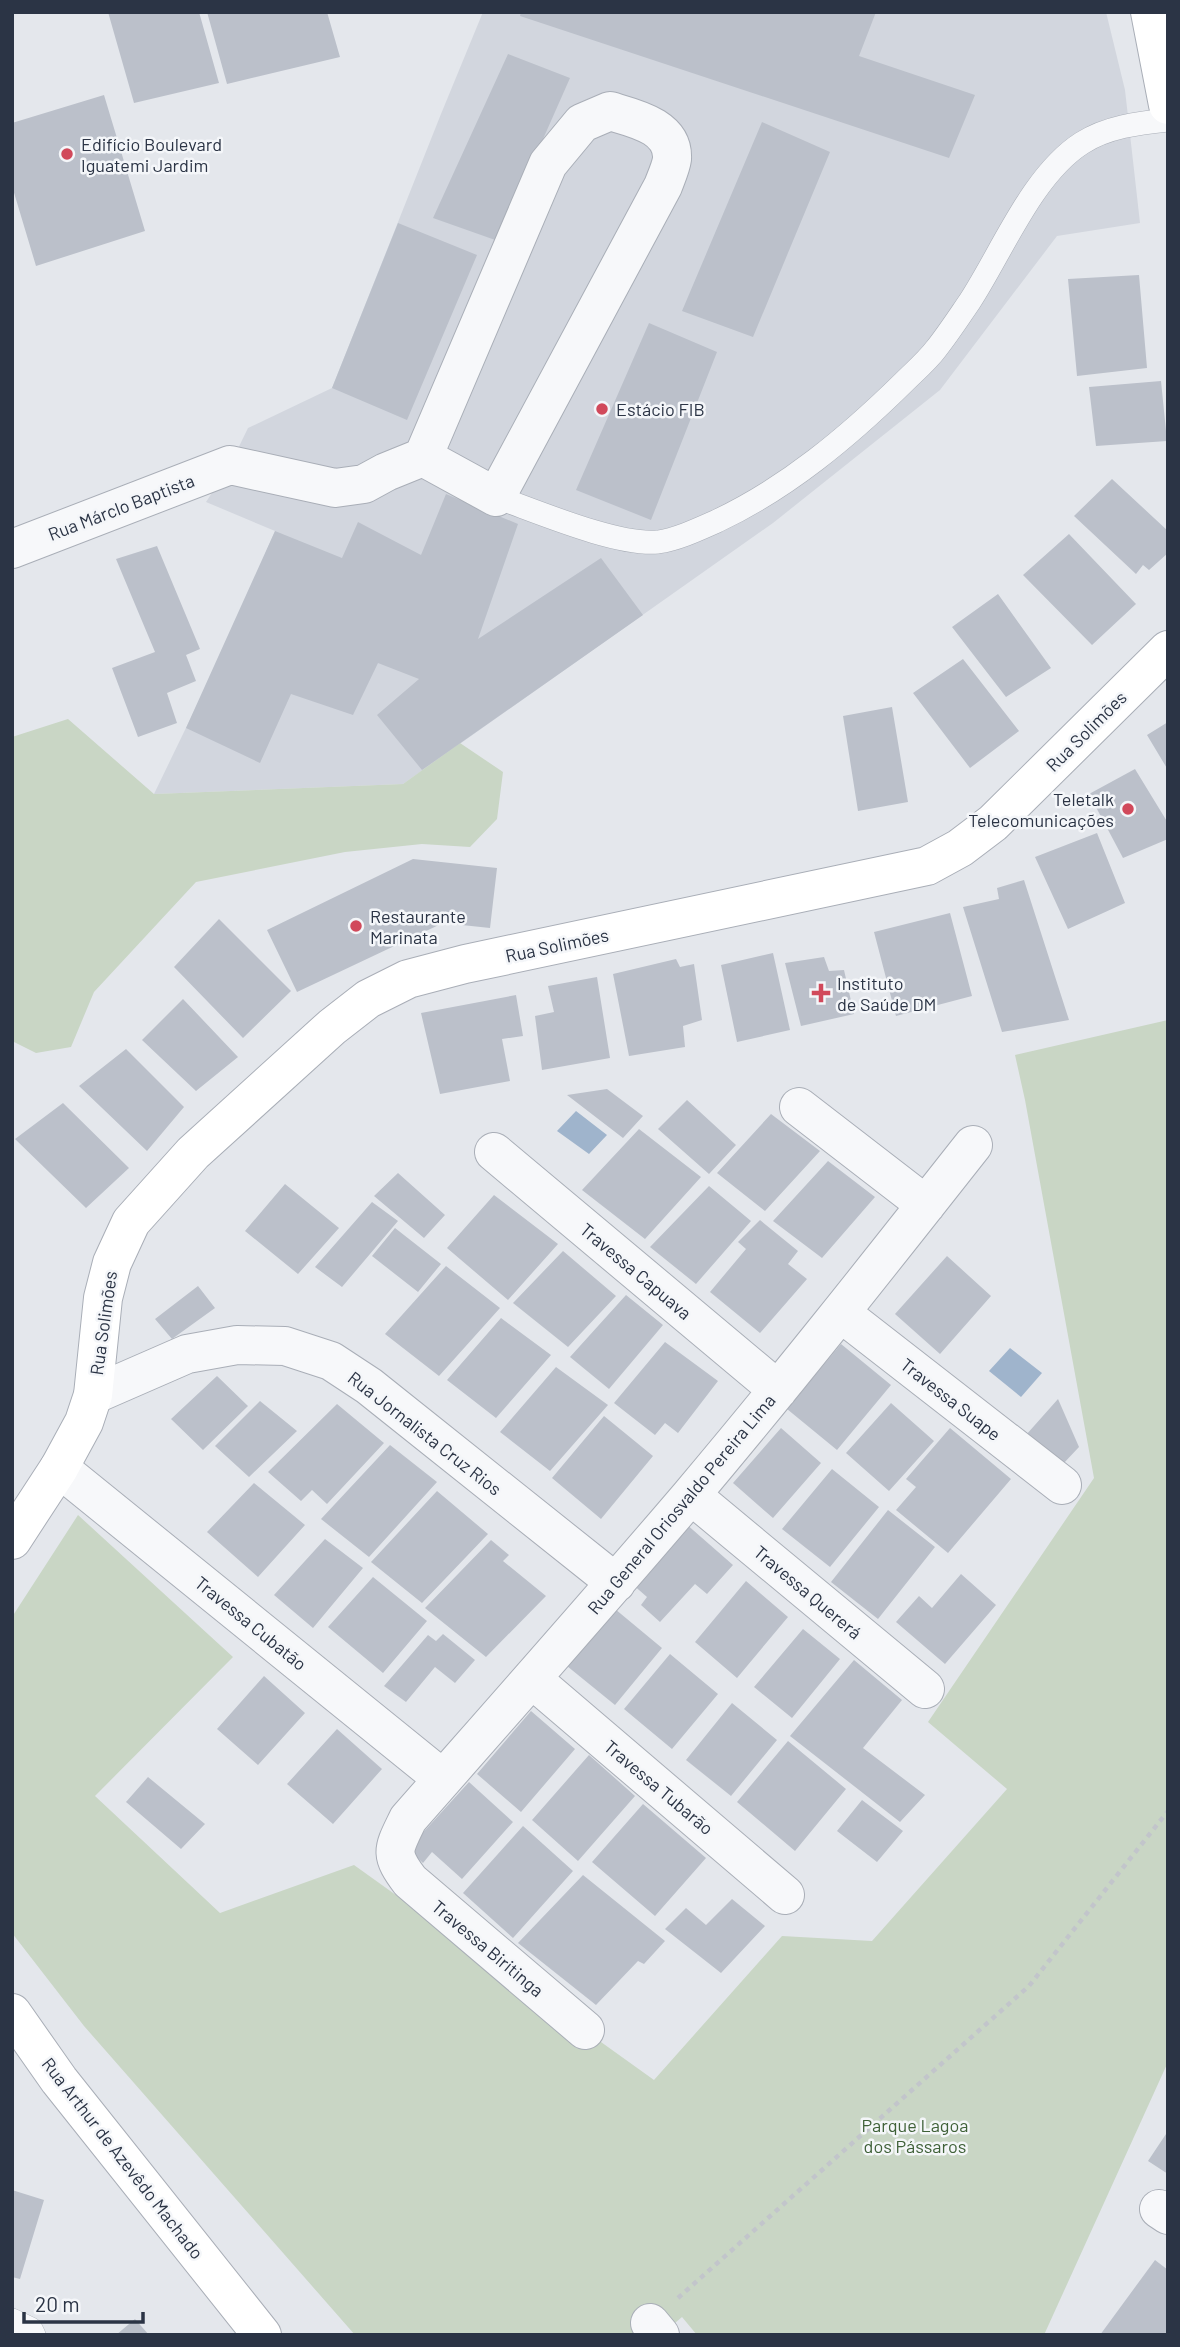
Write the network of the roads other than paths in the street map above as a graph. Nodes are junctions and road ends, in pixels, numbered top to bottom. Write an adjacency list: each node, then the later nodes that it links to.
1 (1150, 12): 2 (street)
2 (1168, 105)
3 (1168, 120): 5 (lane)
4 (424, 457): 5 (street); 5 (street); 6 (street, Rua Márclo Baptista)
5 (496, 497)
6 (12, 548)
7 (1168, 650): 14 (street, Rua Solimões)
8 (799, 1107): 11 (street)
9 (973, 1145): 11 (street, Rua General Oriosvaldo Pereira Lima)
10 (494, 1152): 13 (street, Travessa Capuava)
11 (926, 1205): 12 (street, Rua General Oriosvaldo Pereira Lima)
12 (841, 1313): 13 (street, Rua General Oriosvaldo Pereira Lima); 16 (street, Travessa Suape)
13 (778, 1390): 17 (street, Rua General Oriosvaldo Pereira Lima)
14 (93, 1395): 15 (street); 19 (street, Rua Jornalista Cruz Rios)
15 (59, 1468): 18 (street); 22 (street, Travessa Cubatão)
16 (1062, 1485)
17 (691, 1495): 19 (street, Rua General Oriosvaldo Pereira Lima); 21 (street, Travessa Quererá)
18 (12, 1540)
19 (616, 1583): 20 (street, Rua General Oriosvaldo Pereira Lima)
20 (532, 1679): 22 (street, Rua General Oriosvaldo Pereira Lima); 24 (street, Travessa Tubarão)
21 (925, 1689)
22 (443, 1779): 23 (street, Rua General Oriosvaldo Pereira Lima)
23 (396, 1861): 26 (street, Travessa Biritinga)
24 (785, 1895)
25 (12, 2013): 29 (street, Rua Arthur de Azevêdo Machado)
26 (585, 2030)
27 (12, 2320): 28 (lane)
28 (34, 2335)
29 (262, 2335)

